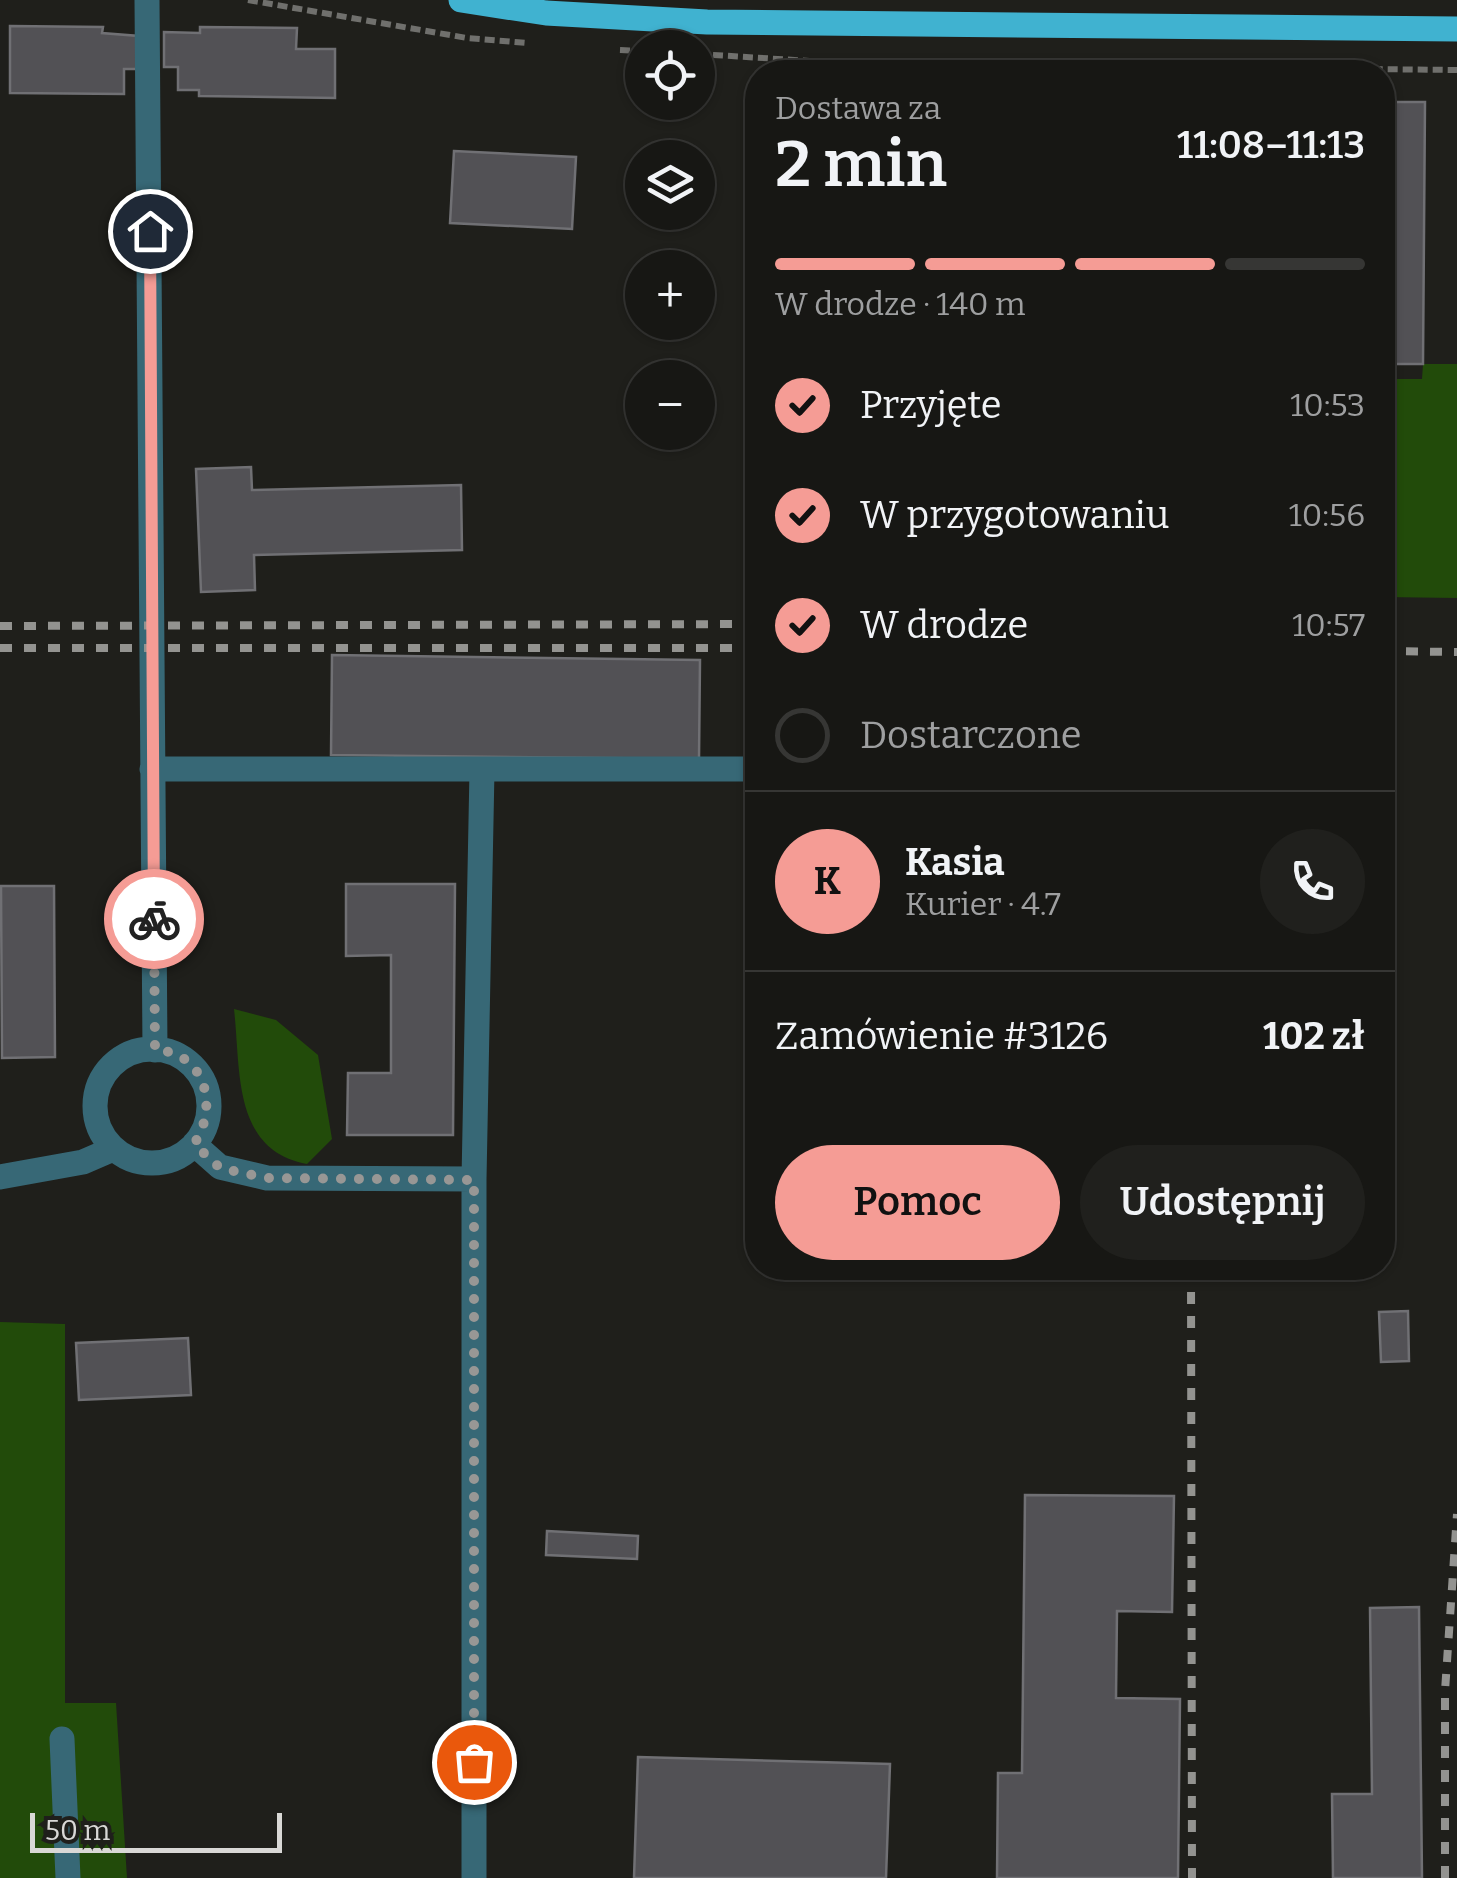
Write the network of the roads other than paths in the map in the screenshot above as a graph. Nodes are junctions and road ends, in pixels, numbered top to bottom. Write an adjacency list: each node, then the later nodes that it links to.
1 (147, 0): 4 (lane)
2 (461, 0): 3 (main road)
3 (1457, 29)
4 (152, 769): 6 (lane); 7 (lane)
5 (745, 769): 6 (lane)
6 (482, 770): 11 (lane)
7 (155, 1050): 8 (lane); 9 (lane)
8 (194, 1144): 9 (lane); 11 (lane)
9 (114, 1149): 10 (lane)
10 (0, 1177)
11 (474, 1180): 14 (lane)
12 (62, 1739): 13 (lane)
13 (68, 1878)
14 (474, 1878)

